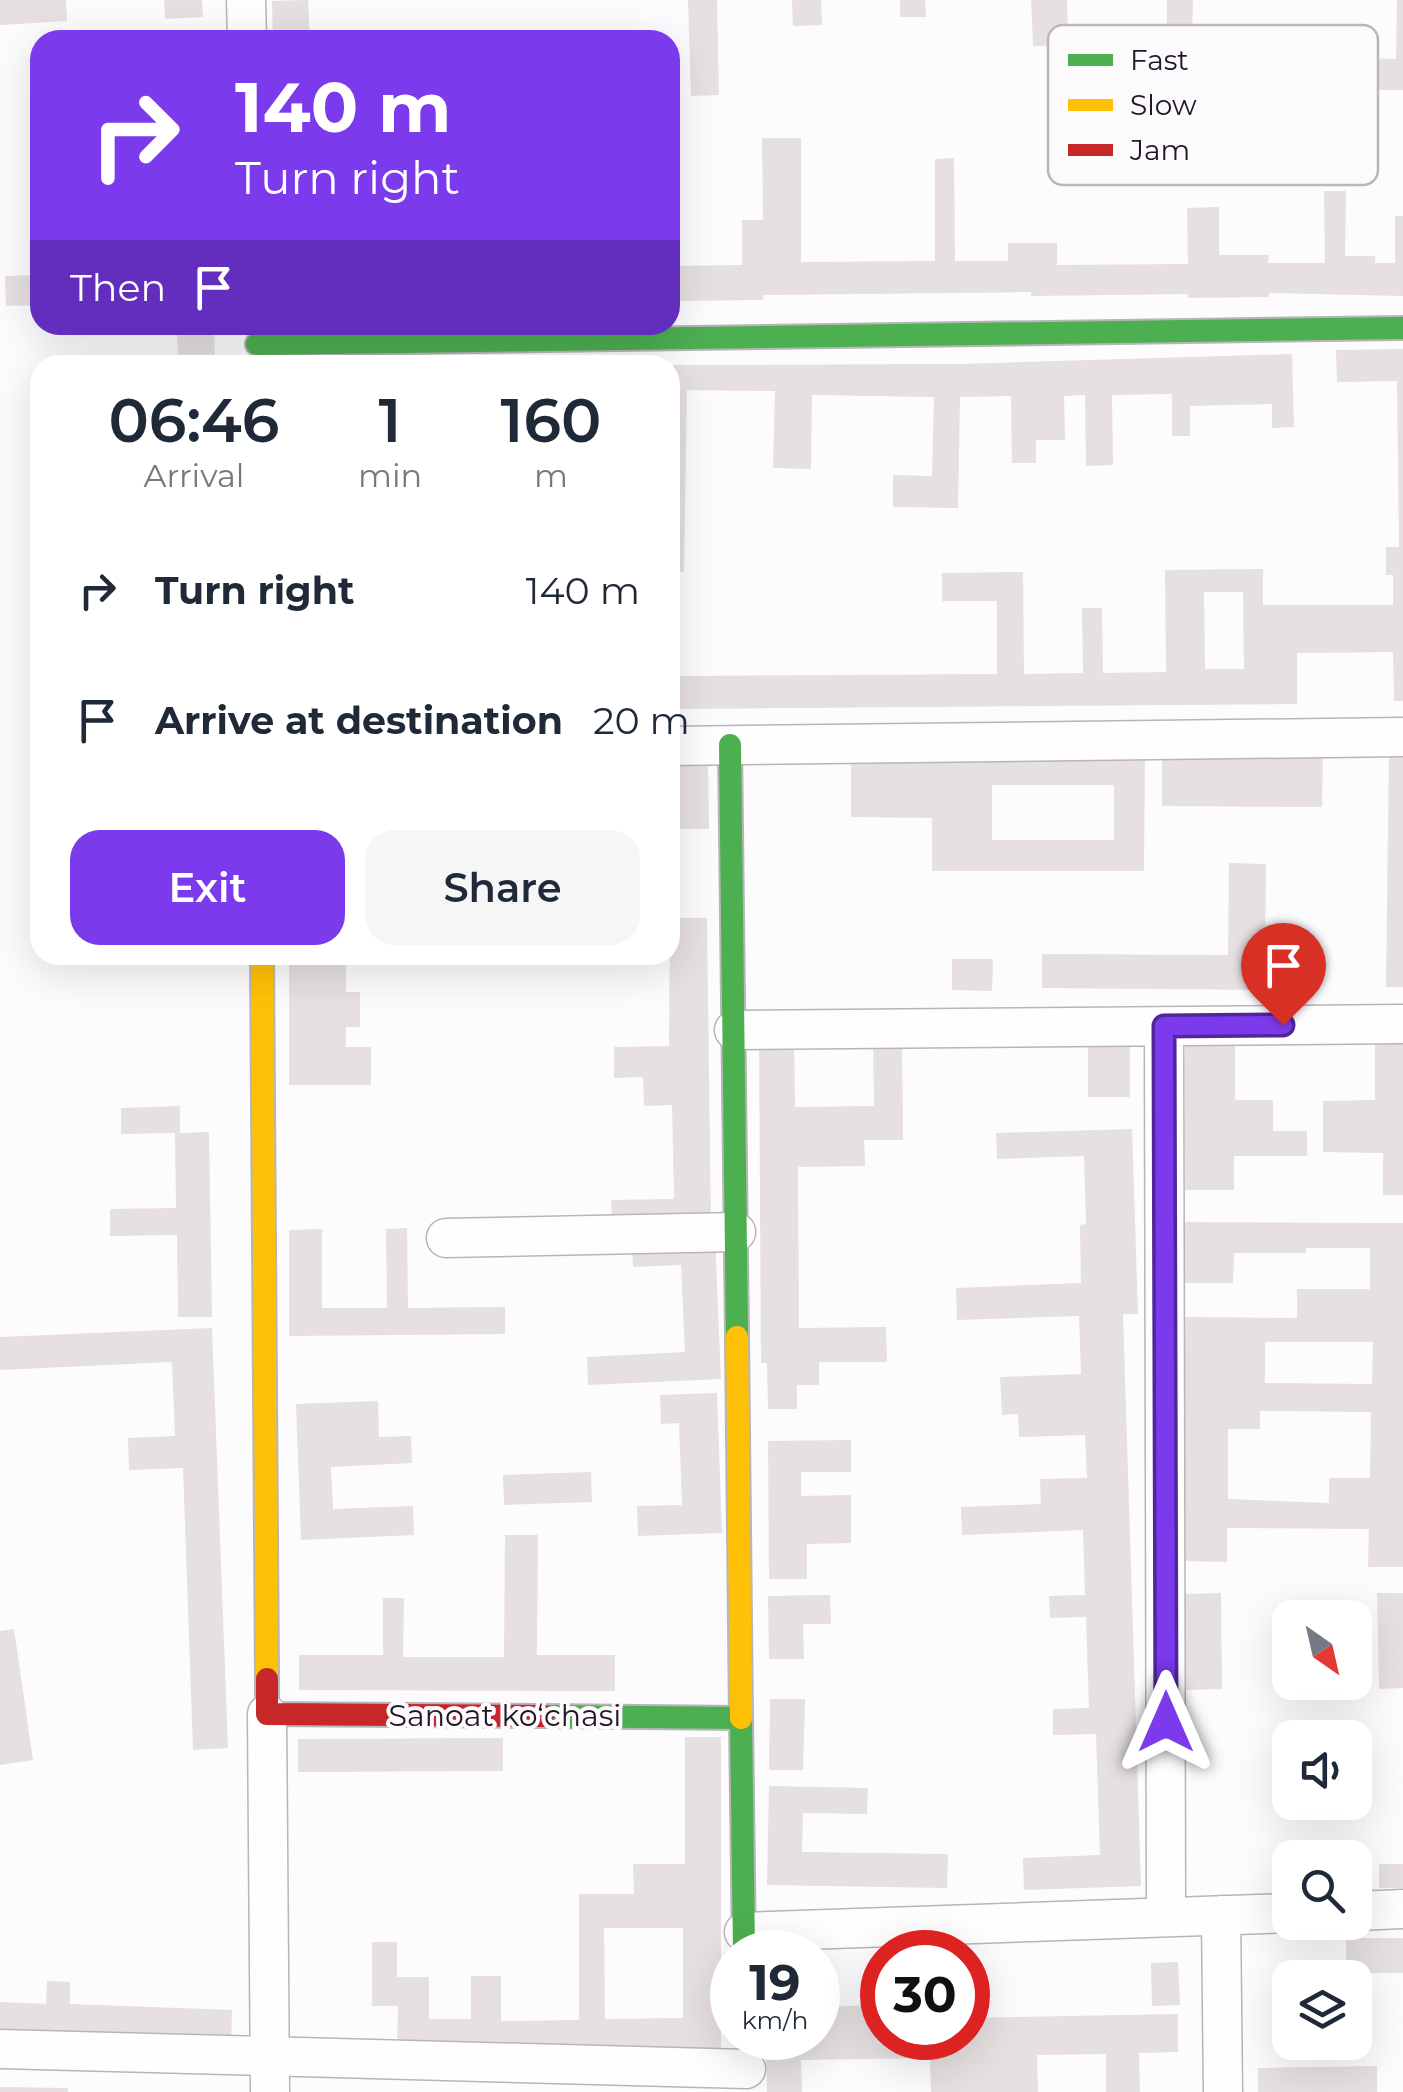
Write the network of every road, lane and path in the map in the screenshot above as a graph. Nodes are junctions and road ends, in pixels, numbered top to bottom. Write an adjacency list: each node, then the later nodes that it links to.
1 (246, 0): 2 (street)
2 (247, 30)
3 (1403, 328): 4 (street)
4 (257, 345)
5 (1403, 737): 6 (street)
6 (730, 745): 7 (street); 11 (street)
7 (680, 746)
8 (262, 965): 14 (street)
9 (1403, 1024): 10 (street)
10 (1164, 1026): 11 (street); 20 (street)
11 (734, 1030): 12 (street)
12 (736, 1232): 13 (street); 15 (street)
13 (446, 1238)
14 (268, 1714): 15 (street, Sanoat koʻchasi); 25 (street)
15 (741, 1718): 21 (street)
16 (1403, 1910): 17 (street)
17 (1372, 1911)
18 (1272, 1913): 19 (street)
19 (1222, 1914): 20 (street); 26 (street)
20 (1166, 1916): 22 (street)
21 (744, 1930)
22 (840, 1936)
23 (0, 2050): 25 (street)
24 (746, 2066): 25 (street)
25 (270, 2074)
26 (1223, 2092)

